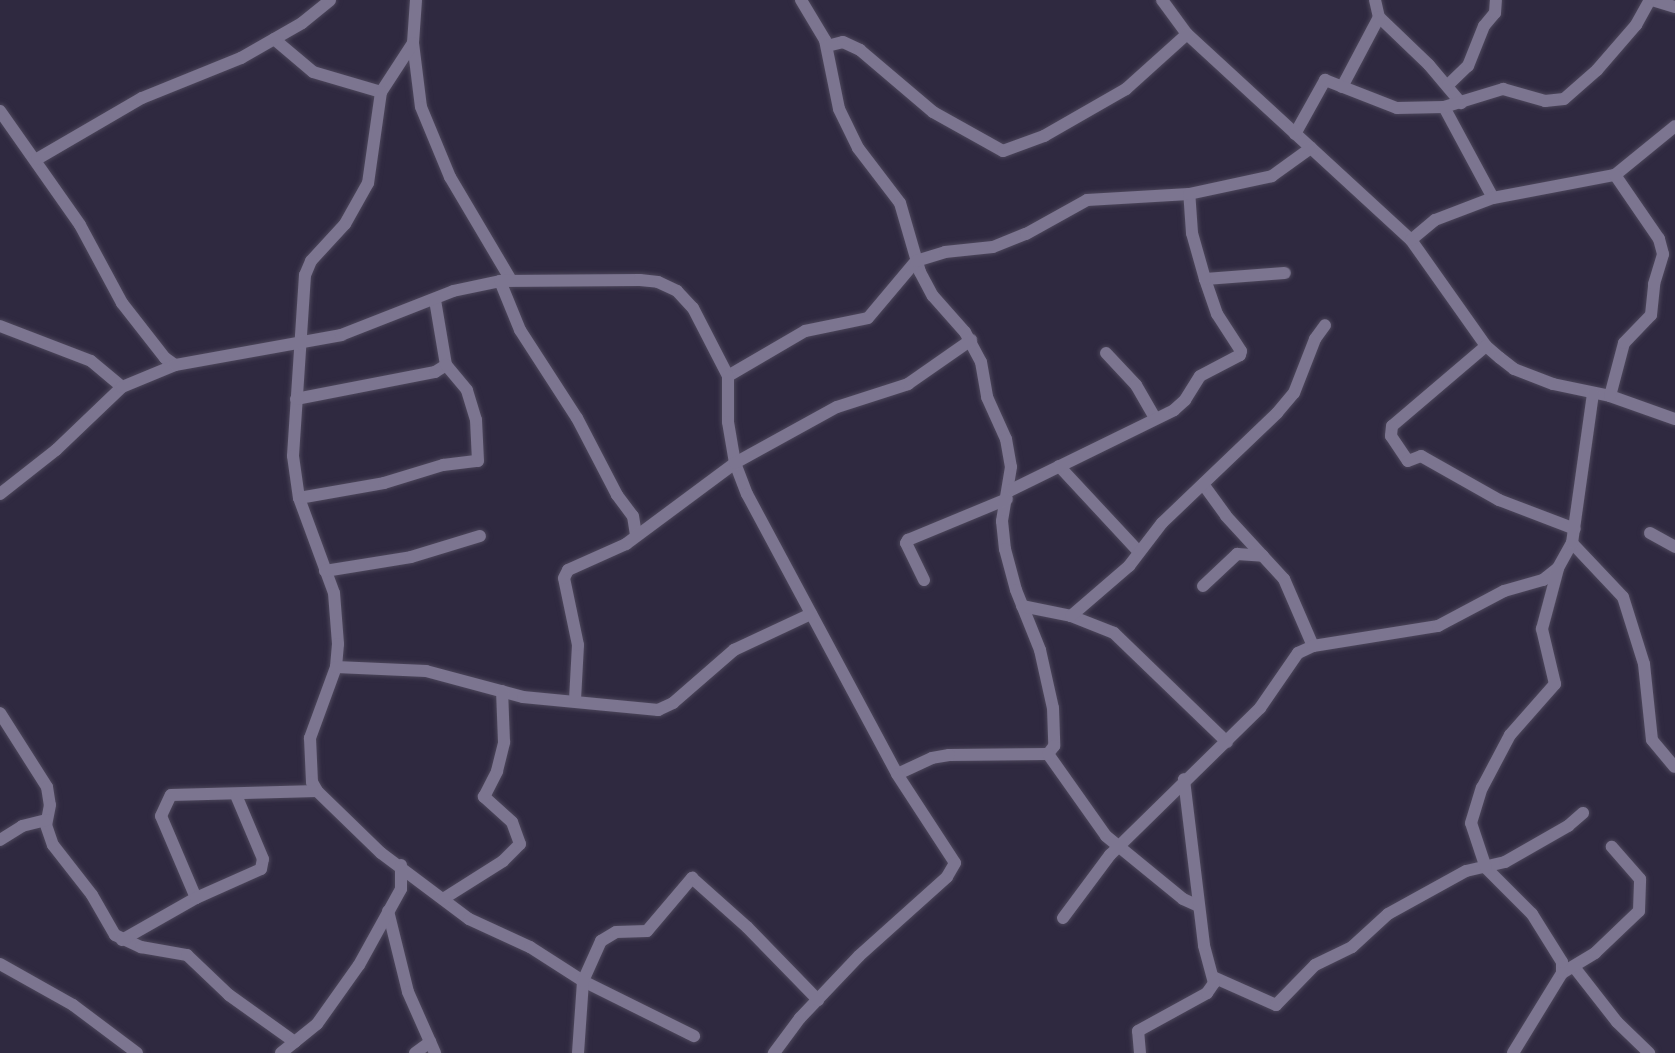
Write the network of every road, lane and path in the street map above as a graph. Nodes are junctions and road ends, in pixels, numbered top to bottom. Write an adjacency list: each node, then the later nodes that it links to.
1 (330, 0): 11 (street)
2 (416, 0): 12 (street)
3 (801, 0): 13 (street)
4 (1162, 0): 10 (street)
5 (1375, 0): 9 (street)
6 (1496, 0): 14 (street)
7 (1652, 0): 8 (street); 17 (street)
8 (1675, 7)
9 (1379, 17): 14 (street); 15 (street)
10 (1187, 34): 13 (street); 21 (street)
11 (274, 39): 16 (street); 23 (street)
12 (413, 44): 16 (street); 31 (street)
13 (826, 46): 28 (street)
14 (1448, 85): 17 (street)
15 (1342, 87): 18 (street); 21 (street)
16 (381, 92): 36 (street)
17 (1461, 103): 18 (street)
18 (1444, 107): 26 (street)
19 (0, 111): 23 (street)
20 (1675, 126): 24 (street)
21 (1295, 134): 22 (street)
22 (1311, 147): 25 (street); 27 (street)
23 (37, 159): 39 (street)
24 (1615, 175): 26 (street); 44 (street)
25 (1189, 194): 28 (street); 30 (street)
26 (1493, 198): 27 (street)
27 (1411, 240): 37 (street)
28 (916, 261): 35 (street); 41 (street)
29 (1285, 273): 30 (street)
30 (1205, 279): 46 (street)
31 (506, 281): 32 (street); 41 (street); 57 (street)
32 (435, 300): 36 (street); 40 (street)
33 (1325, 325): 50 (street)
34 (0, 326): 42 (street)
35 (970, 340): 48 (street); 52 (street)
36 (298, 344): 39 (street); 45 (street)
37 (1486, 346): 43 (street); 54 (street)
38 (1106, 353): 46 (street)
39 (175, 365): 42 (street)
40 (446, 365): 45 (street); 53 (street)
41 (728, 376): 48 (street)
42 (123, 387): 51 (street)
43 (1593, 393): 44 (street); 54 (street)
44 (1610, 396): 47 (street)
45 (296, 399): 53 (street)
46 (1155, 417): 49 (street)
47 (1675, 419)
48 (735, 463): 57 (street); 67 (street)
49 (1059, 466): 52 (street); 60 (street)
50 (1203, 484): 60 (street); 61 (street)
51 (0, 494)
52 (1008, 495): 64 (street); 66 (street)
53 (299, 498): 63 (street)
54 (1575, 529): 58 (street)
55 (1650, 533): 59 (street)
56 (480, 536): 63 (street)
57 (636, 536): 72 (street)
58 (1572, 543): 62 (street); 76 (street)
59 (1675, 547)
60 (1139, 552): 68 (street)
61 (1264, 557): 65 (street); 69 (street)
62 (1558, 568): 69 (street); 87 (street)
63 (325, 571): 70 (street)
64 (924, 580)
65 (1203, 586)
66 (1022, 606): 68 (street); 75 (street)
67 (811, 614): 72 (street); 77 (street)
68 (1071, 616): 74 (street)
69 (1313, 646): 74 (street)
70 (336, 667): 71 (street); 79 (street)
71 (502, 691): 72 (street); 89 (street)
72 (575, 700)
73 (0, 713): 82 (street)
74 (1227, 742): 78 (street)
75 (1048, 754): 77 (street); 85 (street)
76 (1675, 767)
77 (897, 774): 99 (street)
78 (1184, 779): 85 (street); 90 (street)
79 (317, 791): 80 (street); 86 (street)
80 (236, 795): 88 (street); 88 (street)
81 (1583, 813): 87 (street)
82 (46, 820): 83 (street); 93 (street)
83 (0, 840)
84 (1612, 847): 95 (street)
85 (1118, 848): 90 (street); 92 (street)
86 (401, 866): 89 (street); 91 (street)
87 (1486, 868): 96 (street); 97 (street)
88 (196, 898): 93 (street)
89 (442, 899): 98 (street)
90 (1199, 906): 97 (street)
91 (388, 911): 101 (street); 102 (street)
92 (1062, 918)
93 (122, 940): 101 (street)
94 (0, 964): 103 (street)
95 (1574, 967): 96 (street); 110 (street)
96 (1562, 974): 109 (street)
97 (1213, 976): 108 (street)
98 (583, 981): 99 (street); 100 (street); 106 (street)
99 (818, 1000): 107 (street)
100 (694, 1036)
101 (296, 1042): 104 (street)
102 (432, 1048): 105 (street)
103 (137, 1053)
104 (282, 1053)
105 (415, 1053)
106 (577, 1053)
107 (774, 1053)
108 (1140, 1053)
109 (1513, 1053)
110 (1649, 1053)

